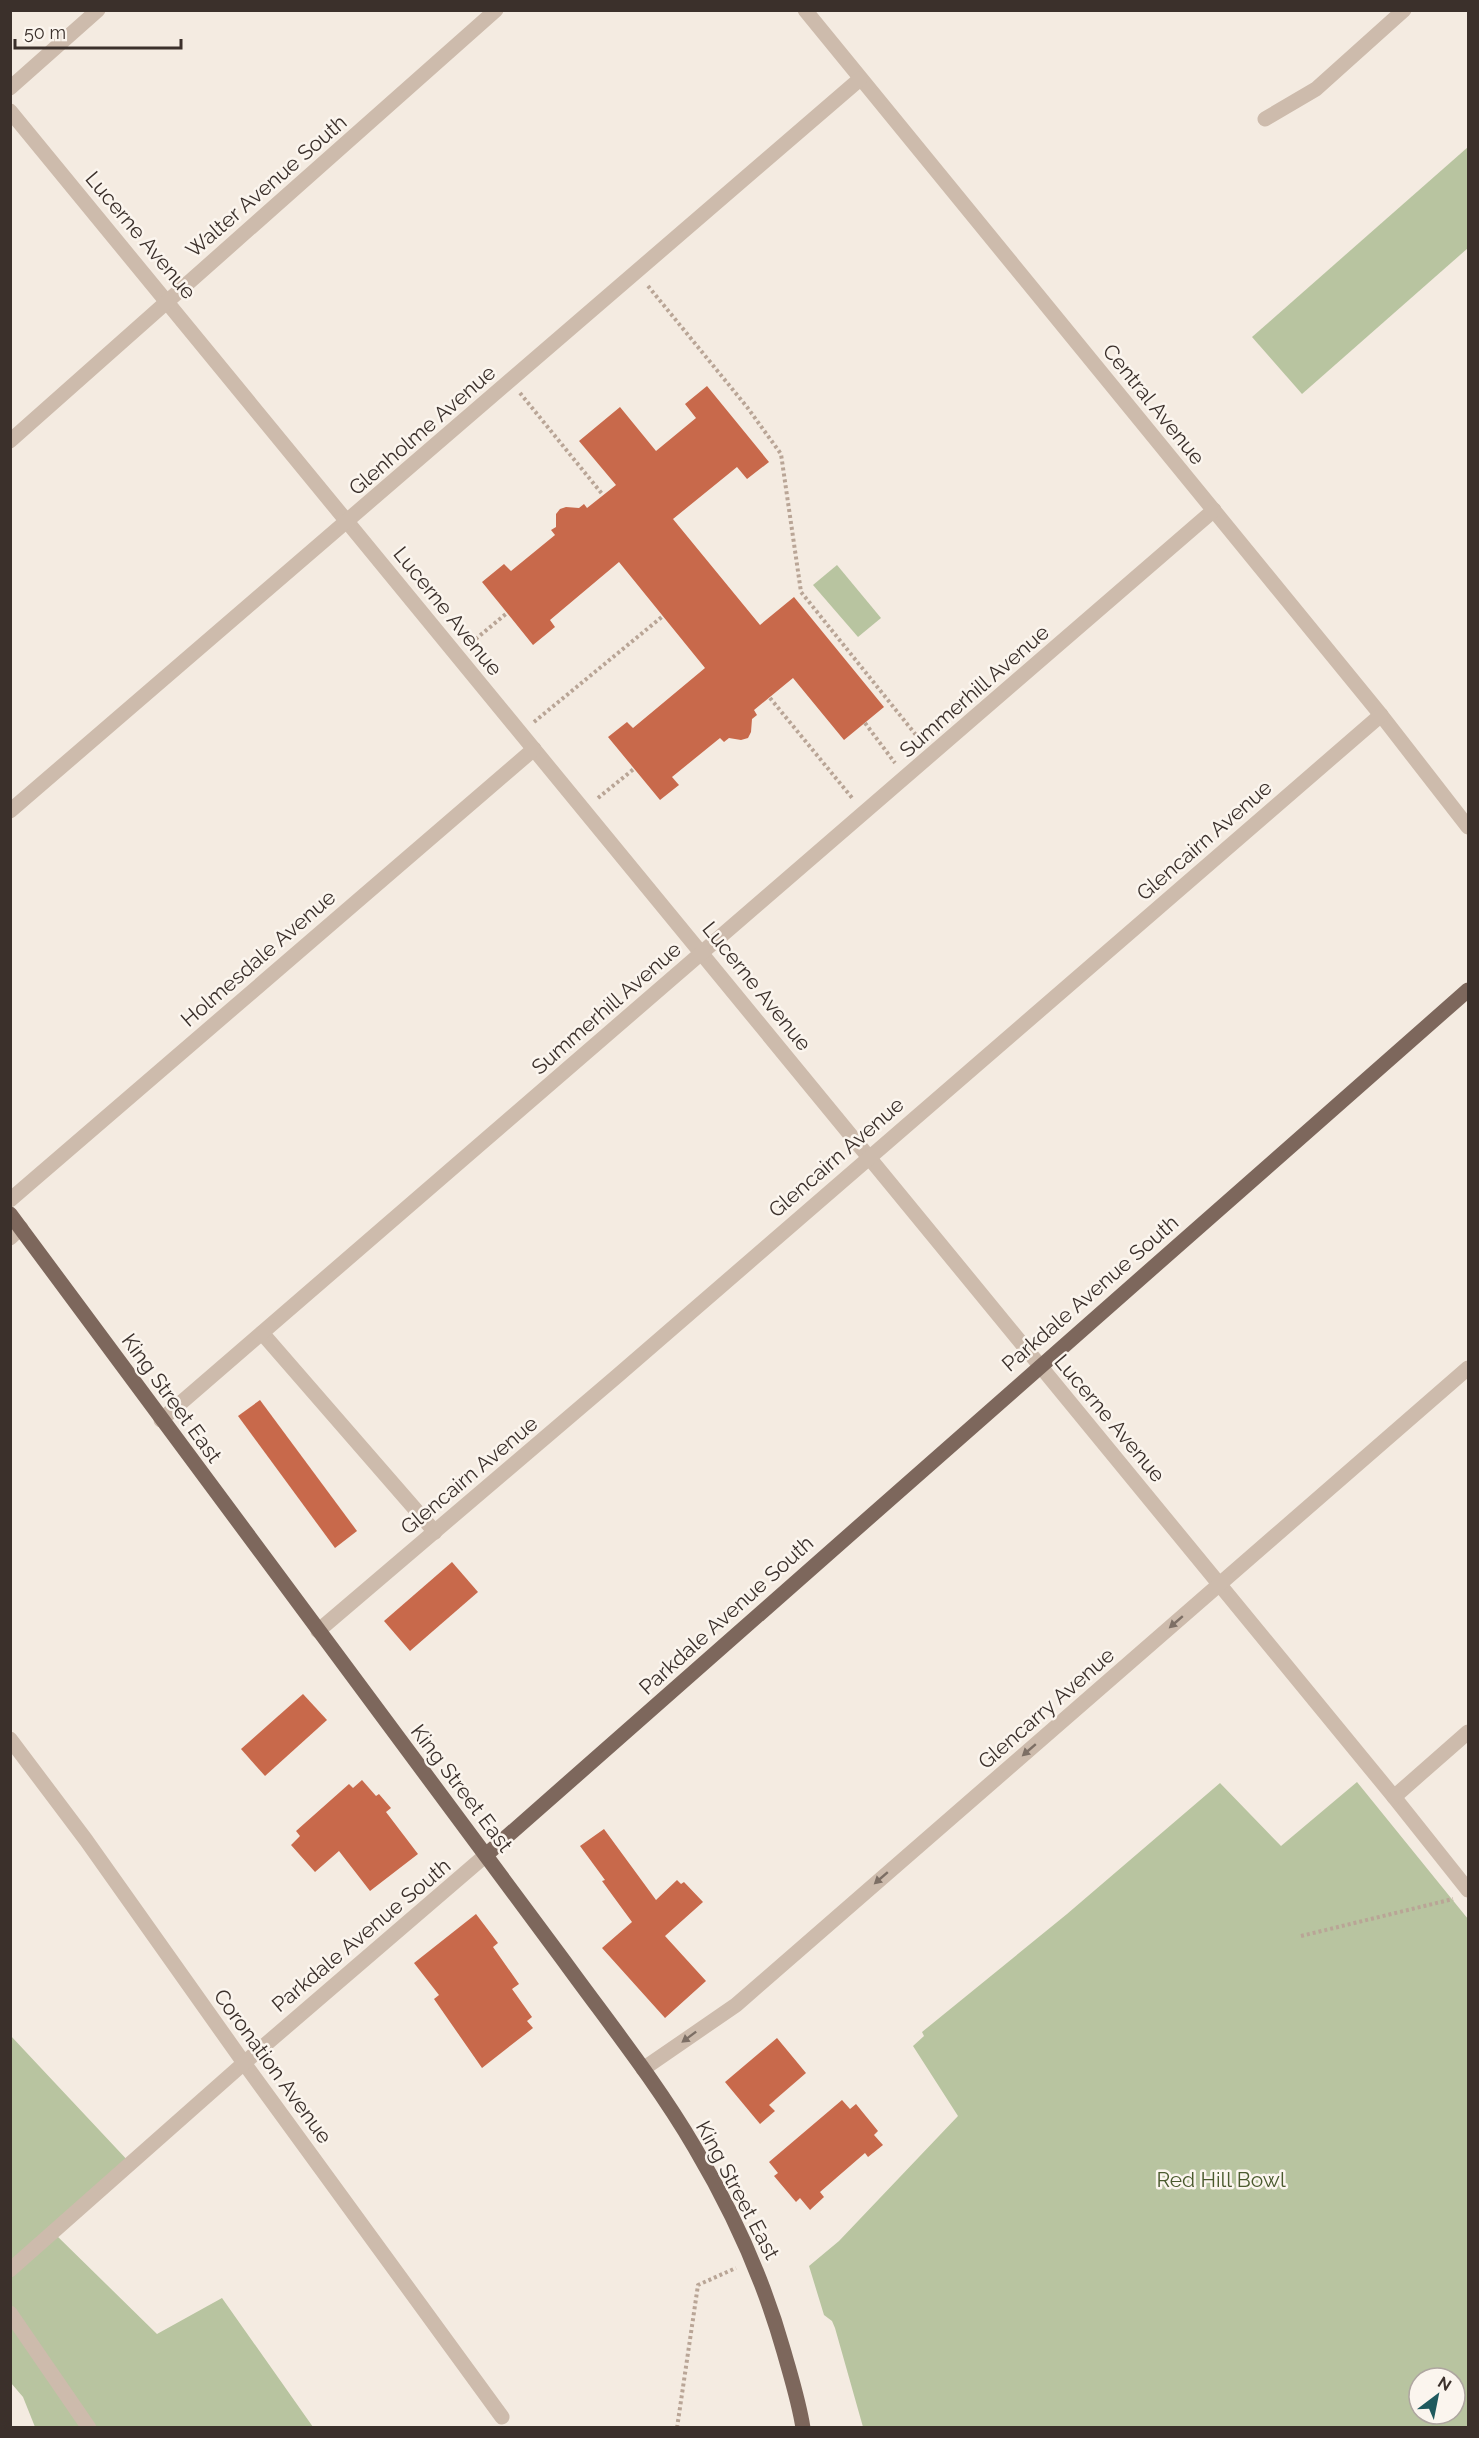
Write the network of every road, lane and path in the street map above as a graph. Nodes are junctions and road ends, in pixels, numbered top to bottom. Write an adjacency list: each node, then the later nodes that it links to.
1 (98, 10): 6 (street)
2 (496, 10): 10 (street, Walter Avenue South)
3 (805, 10): 5 (street, Central Avenue)
4 (1404, 10): 8 (street)
5 (860, 79): 9 (street, Glenholme Avenue); 14 (street, Central Avenue)
6 (10, 88)
7 (10, 111): 10 (street, Lucerne Avenue)
8 (1265, 119)
9 (636, 272): 11 (street, Glenholme Avenue); 24 (path)
10 (168, 300): 12 (street, Walter Avenue South); 15 (street, Lucerne Avenue)
11 (510, 381): 13 (path); 15 (street, Glenholme Avenue)
12 (10, 441)
13 (603, 495)
14 (1214, 510): 20 (street, Central Avenue); 24 (street, Summerhill Avenue)
15 (348, 522): 18 (street, Lucerne Avenue); 28 (street, Glenholme Avenue)
16 (507, 613): 18 (path)
17 (663, 616): 22 (path)
18 (456, 656): 22 (street, Lucerne Avenue)
19 (770, 698): 29 (path)
20 (1381, 715): 30 (street, Central Avenue); 33 (street, Glencairn Avenue)
21 (865, 723): 26 (path)
22 (521, 733): 23 (street, Lucerne Avenue)
23 (534, 749): 27 (street, Lucerne Avenue); 34 (street, Holmesdale Avenue)
24 (932, 755): 26 (street, Summerhill Avenue)
25 (634, 768): 27 (path)
26 (906, 777): 29 (street, Summerhill Avenue)
27 (584, 810): 31 (street, Lucerne Avenue)
28 (10, 811)
29 (865, 813): 31 (street, Summerhill Avenue)
30 (1468, 827)
31 (702, 952): 33 (street, Lucerne Avenue); 37 (street, Summerhill Avenue)
32 (1468, 990): 38 (main road, Parkdale Avenue South)
33 (869, 1156): 38 (street, Lucerne Avenue); 41 (street, Glencairn Avenue)
34 (10, 1200)
35 (10, 1214): 36 (main road, King Street East)
36 (16, 1233): 40 (main road, King Street East)
37 (262, 1333): 40 (street, Summerhill Avenue); 41 (street)
38 (1040, 1365): 42 (street, Lucerne Avenue); 47 (main road, Parkdale Avenue South)
39 (1468, 1368): 42 (street, Glencarry Avenue)
40 (161, 1420): 43 (main road, King Street East)
41 (435, 1532): 43 (street, Glencairn Avenue)
42 (1220, 1584): 46 (street, Lucerne Avenue); 51 (street, Glencarry Avenue, one-way to 51)
43 (318, 1631): 47 (main road, King Street East)
44 (1468, 1732): 46 (street)
45 (10, 1739): 50 (street, Coronation Avenue)
46 (1394, 1797): 48 (street, Lucerne Avenue)
47 (486, 1855): 50 (street, Parkdale Avenue South); 51 (main road, King Street East)
48 (1463, 1894): 49 (path)
49 (1301, 1936)
50 (244, 2063): 53 (street, Parkdale Avenue South); 55 (street, Coronation Avenue)
51 (643, 2069): 52 (main road, King Street East)
52 (753, 2260): 57 (path); 58 (main road, King Street East)
53 (10, 2270)
54 (10, 2313): 56 (street)
55 (502, 2416)
56 (89, 2427)
57 (677, 2427)
58 (803, 2427)

